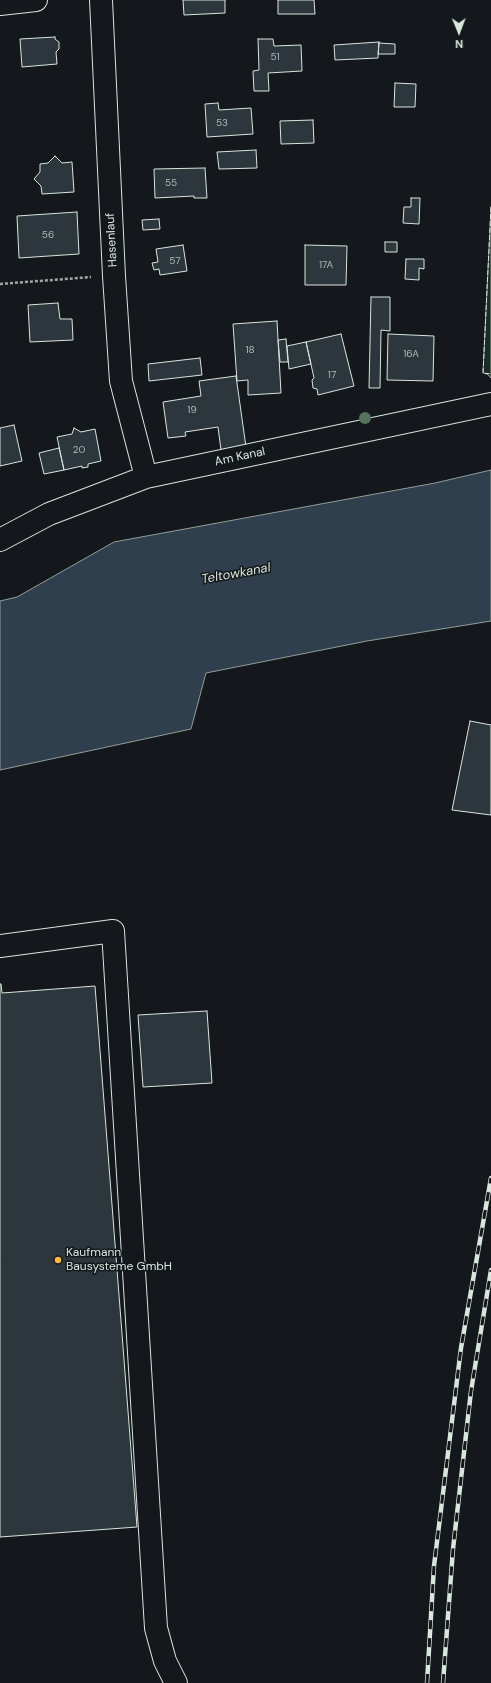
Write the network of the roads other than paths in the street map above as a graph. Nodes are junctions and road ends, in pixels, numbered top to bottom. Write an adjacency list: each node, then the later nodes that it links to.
1 (36, 0): 3 (street)
2 (101, 0): 5 (street, Hasenlauf)
3 (0, 4)
4 (491, 404): 5 (street, Am Kanal)
5 (146, 477): 6 (street, Am Kanal)
6 (0, 540)
7 (0, 946): 8 (street)
8 (176, 1683)

